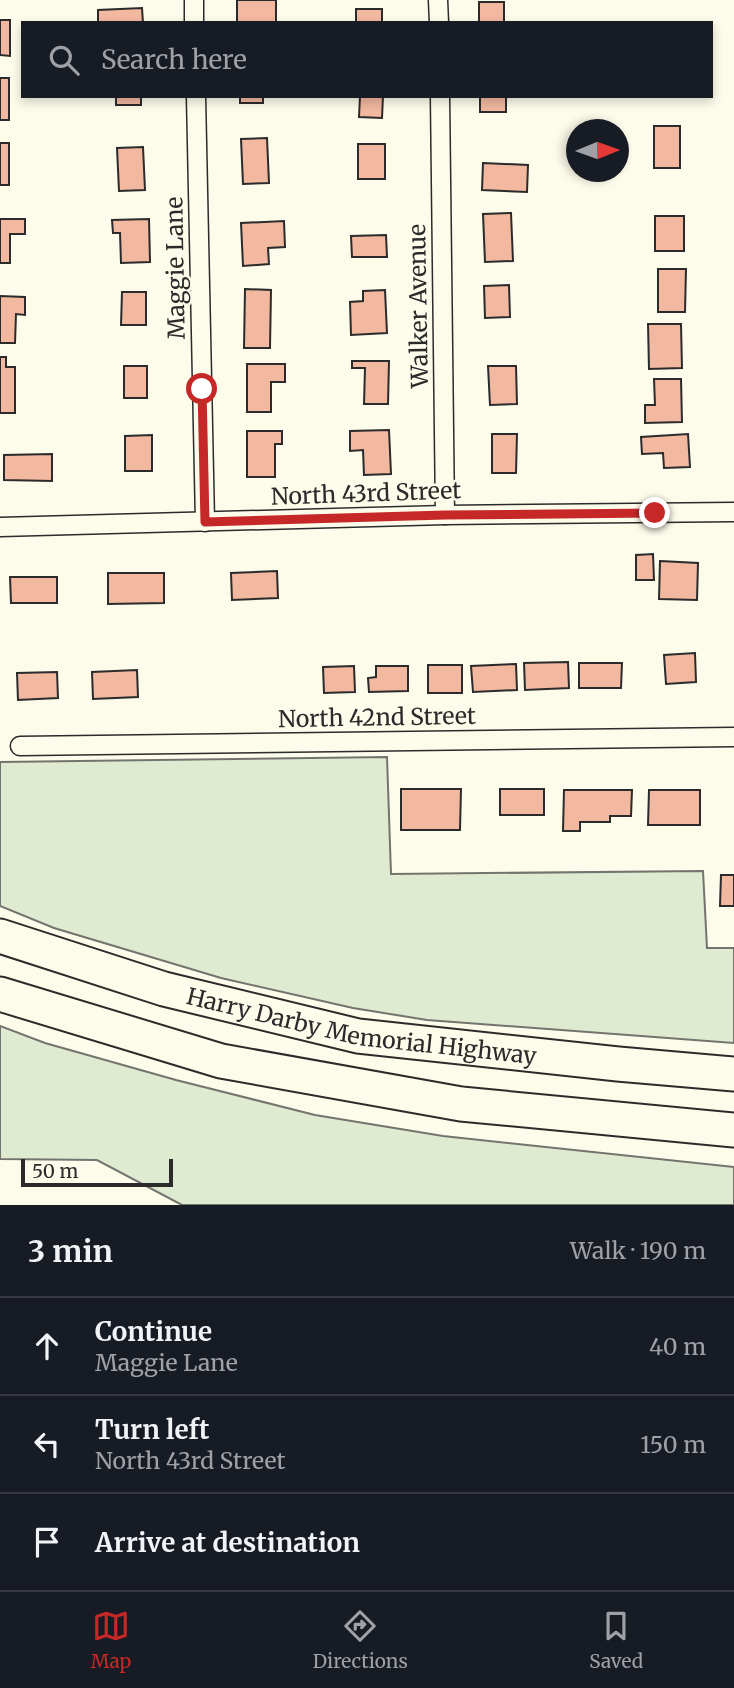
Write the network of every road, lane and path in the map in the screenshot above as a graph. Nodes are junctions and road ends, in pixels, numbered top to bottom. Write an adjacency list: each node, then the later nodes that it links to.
1 (194, 0): 3 (street)
2 (438, 0): 4 (street)
3 (194, 21)
4 (439, 21)
5 (196, 98): 9 (street, Maggie Lane)
6 (440, 98): 8 (street, Walker Avenue)
7 (734, 512): 8 (street, North 43rd Street)
8 (445, 515): 9 (street, North 43rd Street)
9 (205, 522): 10 (street, North 43rd Street)
10 (0, 527)
11 (734, 737): 12 (street, North 42nd Street)
12 (20, 746)
13 (0, 936): 15 (highway, Harry Darby Memorial Highway)
14 (0, 994): 16 (highway)
15 (734, 1073)
16 (734, 1130)

